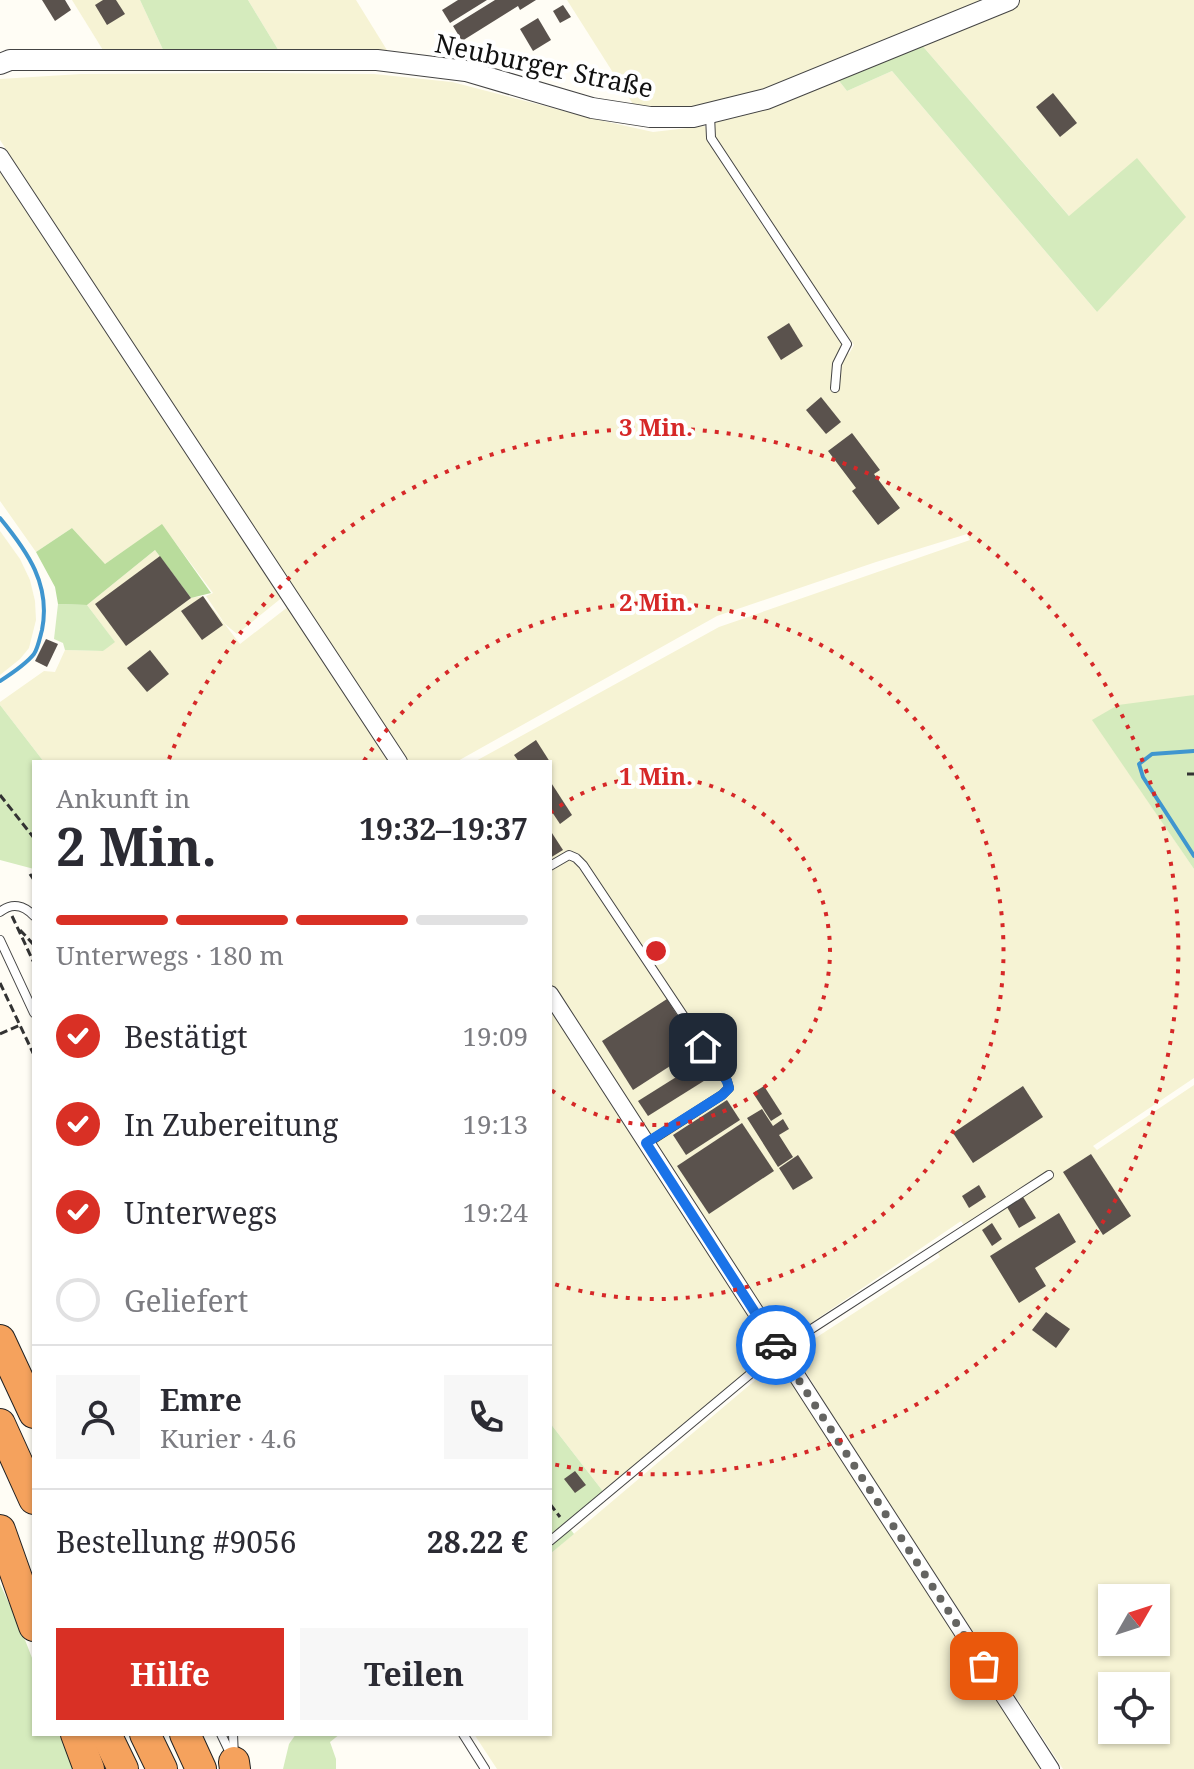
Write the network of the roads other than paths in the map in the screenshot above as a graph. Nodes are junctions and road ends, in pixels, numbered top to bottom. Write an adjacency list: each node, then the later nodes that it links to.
1 (1009, 0): 3 (street, Neuburger Straße)
2 (0, 64): 3 (street, Neuburger Straße)
3 (710, 114): 5 (lane)
4 (0, 156): 6 (street)
5 (835, 388)
6 (398, 760)
7 (552, 865): 13 (lane)
8 (4, 909): 9 (lane)
9 (32, 914)
10 (0, 940): 12 (lane)
11 (552, 997): 13 (street)
12 (32, 1009)
13 (646, 1143): 16 (street)
14 (1049, 1175): 16 (lane)
15 (0, 1340): 17 (highway)
16 (779, 1350): 22 (lane); 37 (street)
17 (32, 1409)
18 (0, 1424): 19 (highway)
19 (32, 1495)
20 (0, 1507): 23 (highway)
21 (0, 1530): 24 (highway)
22 (552, 1539)
23 (32, 1576)
24 (32, 1620)
25 (77, 1736): 32 (highway)
26 (107, 1736): 33 (highway)
27 (146, 1736): 34 (highway)
28 (186, 1736): 35 (highway)
29 (222, 1736): 31 (lane)
30 (464, 1736): 36 (lane)
31 (234, 1755)
32 (89, 1769)
33 (123, 1769)
34 (162, 1769)
35 (201, 1769)
36 (485, 1769)
37 (1051, 1769)

